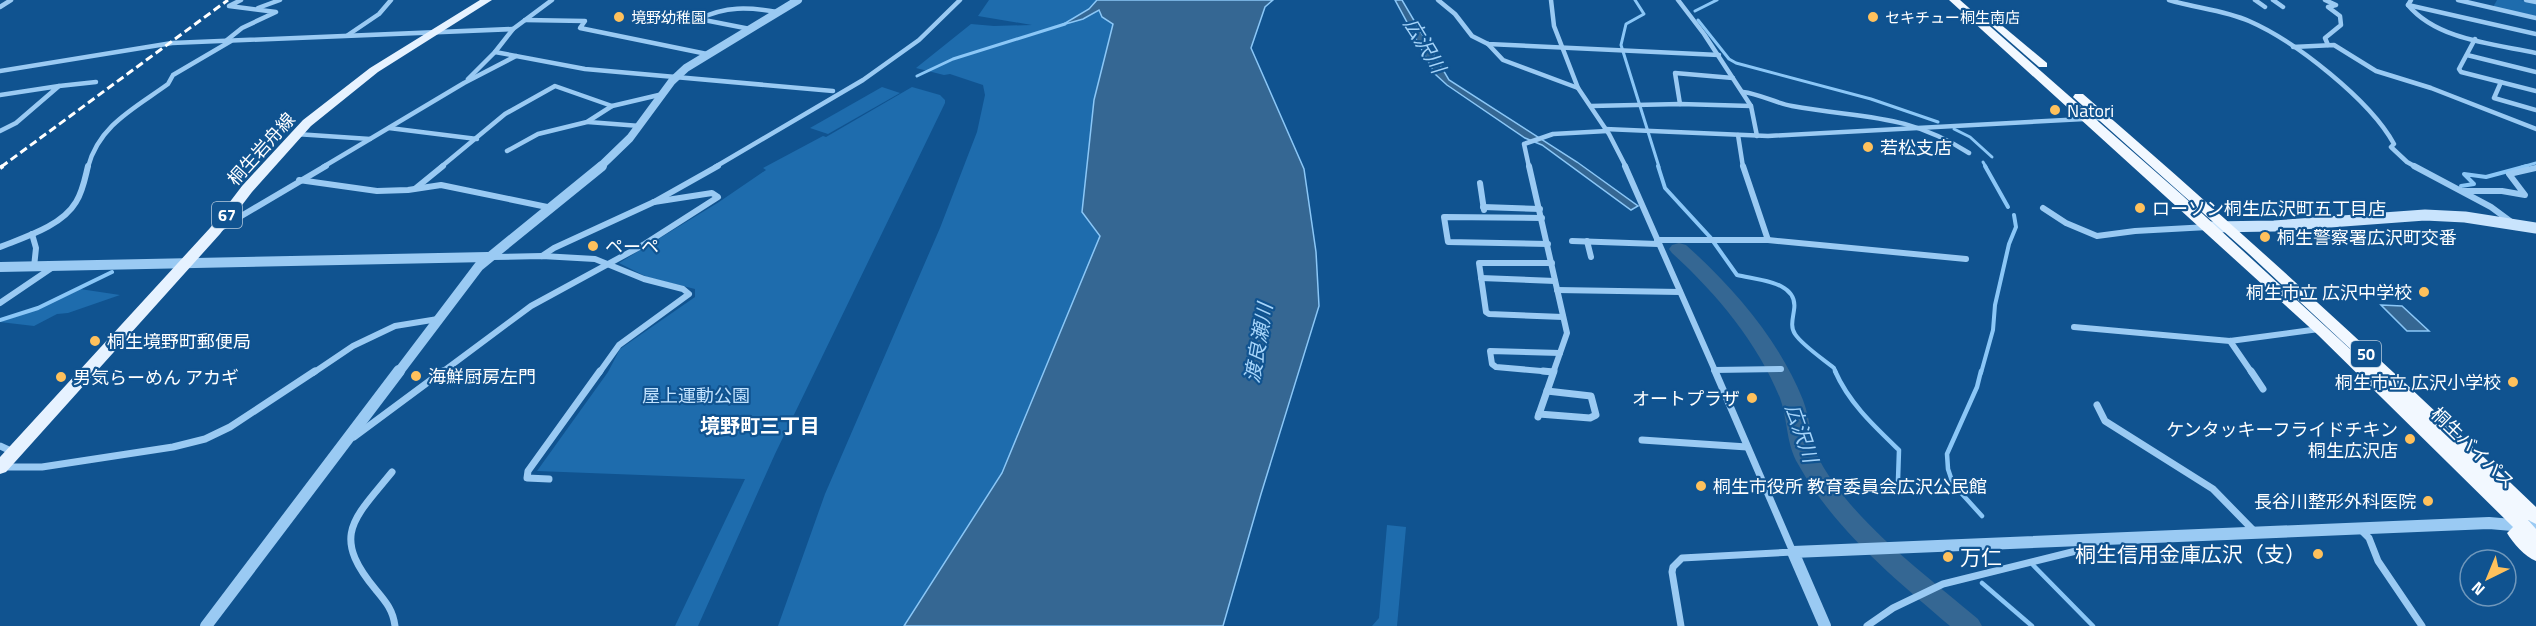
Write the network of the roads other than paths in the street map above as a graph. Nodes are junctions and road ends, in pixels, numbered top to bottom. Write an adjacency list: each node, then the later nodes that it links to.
1 (241, 0): 26 (street)
2 (280, 0): 26 (street)
3 (392, 0): 34 (street)
4 (487, 0): 32 (main road, 桐生岩舟線 / 67)
5 (552, 0): 29 (street)
6 (798, 0): 27 (street)
7 (960, 0): 87 (street)
8 (1438, 0): 37 (street)
9 (1551, 0): 40 (street)
10 (1678, 0): 44 (street)
11 (1954, 0): 66 (highway, 桐生バイパス / 50)
12 (1968, 0): 67 (highway, 桐生バイパス / 50)
13 (2169, 0): 39 (street)
14 (2255, 0): 24 (street)
15 (2273, 0): 25 (street)
16 (2325, 0): 38 (street)
17 (2411, 0): 23 (street)
18 (2458, 0): 28 (street)
19 (2526, 0): 21 (street)
20 (10, 1): 22 (street)
21 (2536, 2)
22 (0, 4)
23 (2408, 6): 33 (street); 35 (street)
24 (2265, 7)
25 (2283, 7)
26 (258, 8): 36 (street)
27 (777, 12): 31 (street); 31 (street)
28 (2536, 18)
29 (525, 20): 30 (street); 43 (street)
30 (513, 29): 32 (street); 41 (street)
31 (751, 29): 43 (street)
32 (433, 33): 34 (street); 75 (main road, 桐生岩舟線 / 67)
33 (2536, 34)
34 (347, 36): 36 (street)
35 (2475, 39): 42 (street); 45 (street)
36 (230, 40): 47 (street); 99 (street)
37 (1488, 44): 40 (street); 55 (street)
38 (2328, 45): 39 (street); 72 (street)
39 (2293, 47): 86 (street)
40 (1562, 48): 44 (street); 55 (street)
41 (495, 52): 46 (street); 53 (street)
42 (2536, 53)
43 (707, 54): 49 (street)
44 (1719, 55): 50 (street)
45 (2467, 55): 48 (street); 52 (street)
46 (516, 56): 49 (street); 53 (street)
47 (0, 71)
48 (2536, 72)
49 (677, 76): 56 (street); 60 (street)
50 (1733, 78): 58 (street); 61 (street)
51 (96, 82): 54 (street)
52 (2501, 82): 57 (street); 65 (street)
53 (464, 83): 70 (street)
54 (59, 86): 59 (street); 74 (street)
55 (1578, 88): 63 (street)
56 (833, 91)
57 (2536, 91)
58 (1743, 92): 64 (street); 71 (street)
59 (0, 94)
60 (663, 94): 62 (street); 69 (street)
61 (1680, 104): 63 (street); 64 (street)
62 (612, 106): 68 (street); 79 (street)
63 (1591, 106): 73 (street)
64 (1751, 106): 77 (street)
65 (2536, 110)
66 (2088, 118): 67 (street); 71 (street); 95 (highway, 桐生バイパス / 50)
67 (2103, 118): 96 (highway, 桐生バイパス / 50)
68 (587, 122): 69 (street); 80 (street)
69 (640, 126): 89 (street)
70 (388, 128): 78 (street); 79 (street)
71 (1924, 128): 77 (street); 81 (street)
72 (2536, 129)
73 (1606, 130): 76 (street); 91 (street); 103 (street)
74 (0, 131)
75 (296, 134): 78 (street); 98 (main road, 桐生岩舟線 / 67)
76 (1738, 135): 77 (street); 100 (street)
77 (1757, 136)
78 (370, 139): 83 (street)
79 (477, 139): 85 (street)
80 (507, 151)
81 (1969, 153)
82 (2536, 168): 86 (street)
83 (299, 180): 85 (street); 98 (street)
84 (1480, 183): 88 (street)
85 (416, 188): 89 (street)
86 (2463, 191): 94 (street)
87 (654, 202): 106 (street); 111 (street)
88 (1483, 207): 91 (street); 92 (street)
89 (553, 208): 107 (street)
90 (2043, 208): 95 (street)
91 (1540, 209): 93 (street)
92 (1485, 216): 93 (street); 104 (street)
93 (1542, 218): 104 (street)
94 (2514, 225): 96 (main road); 97 (main road)
95 (2211, 227): 96 (main road); 124 (highway, 桐生バイパス / 50)
96 (2229, 227): 133 (highway, 桐生バイパス / 50)
97 (2533, 230)
98 (215, 231): 110 (main road, 桐生岩舟線 / 67)
99 (32, 234): 105 (street); 115 (street)
100 (1768, 240): 103 (street); 109 (street)
101 (1572, 241): 102 (street)
102 (1587, 241): 103 (street); 108 (street)
103 (1658, 242): 119 (street)
104 (1548, 244): 112 (street)
105 (0, 247)
106 (542, 256): 107 (street); 111 (street)
107 (488, 257): 110 (street); 122 (street)
108 (1591, 257)
109 (1966, 260)
110 (185, 263): 113 (street); 138 (main road, 桐生岩舟線 / 67)
111 (609, 263): 135 (street); 141 (street)
112 (1552, 263): 116 (street); 117 (street)
113 (54, 266): 115 (street); 120 (street)
114 (0, 267): 115 (street)
115 (34, 267)
116 (1481, 279): 117 (street); 121 (street)
117 (1555, 281): 118 (street)
118 (1557, 290): 119 (street); 121 (street)
119 (1680, 292): 128 (street)
120 (0, 303)
121 (1563, 317): 126 (street)
122 (439, 319): 135 (street); 139 (street)
123 (2074, 327): 125 (street)
124 (2320, 329): 125 (street); 143 (highway, 桐生バイパス / 50)
125 (2230, 341): 130 (street)
126 (1560, 353): 129 (street); 129 (street)
127 (1781, 369): 128 (street)
128 (1714, 370): 137 (street)
129 (1553, 372): 131 (street)
130 (2263, 389)
131 (1547, 391): 131 (street)
132 (2097, 405): 145 (street)
133 (2455, 438): 142 (highway, 50); 143 (highway, 桐生バイパス / 50)
134 (1642, 440): 137 (street)
135 (346, 443): 150 (street)
136 (0, 446): 138 (street)
137 (1747, 447): 148 (street)
138 (13, 453): 139 (main road, 桐生岩舟線 / 67)
139 (1, 467)
140 (392, 472): 151 (street)
141 (549, 479)
142 (2536, 503)
143 (2525, 523): 144 (street); 147 (highway, 桐生バイパス / 50); 149 (highway, 50)
144 (2360, 528): 145 (street); 155 (street)
145 (2256, 534): 146 (street)
146 (2082, 540): 148 (street); 154 (street)
147 (2536, 540)
148 (1792, 552): 152 (street); 153 (street)
149 (2536, 555)
150 (206, 626)
151 (395, 626)
152 (1681, 626)
153 (1825, 626)
154 (1867, 626)
155 (2422, 626)

